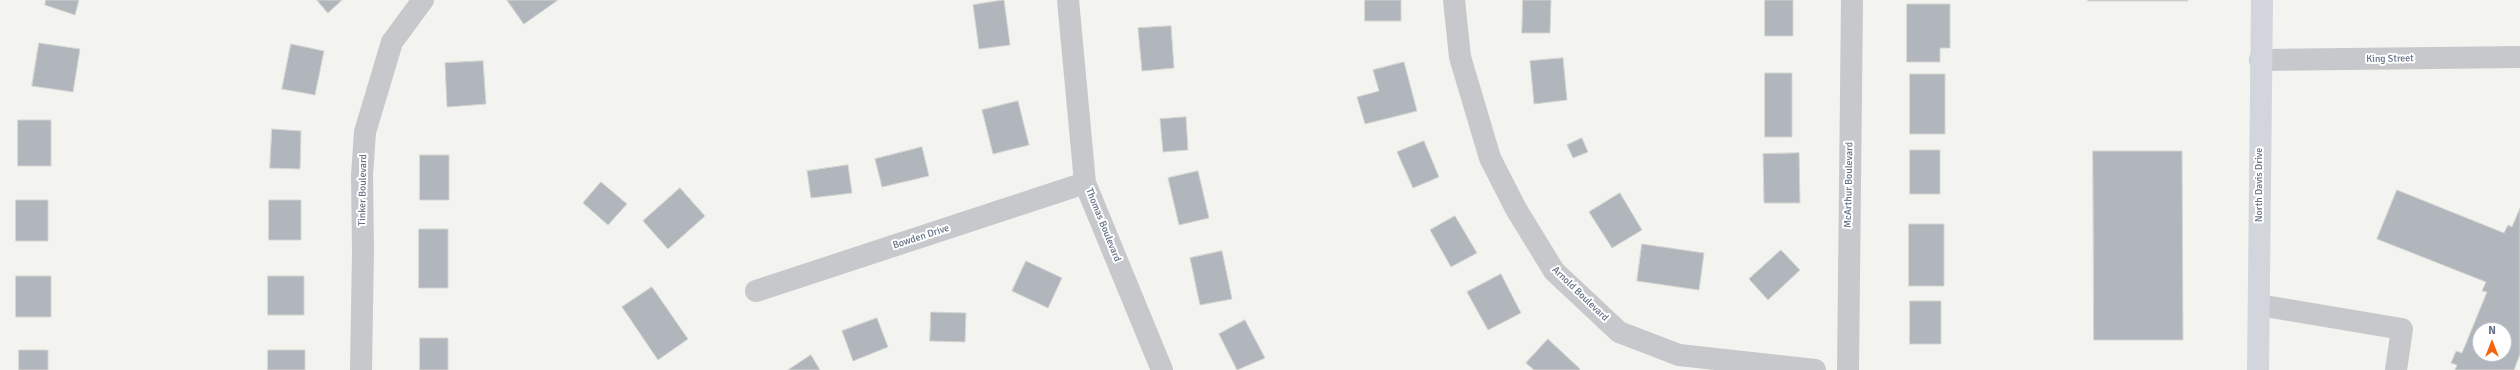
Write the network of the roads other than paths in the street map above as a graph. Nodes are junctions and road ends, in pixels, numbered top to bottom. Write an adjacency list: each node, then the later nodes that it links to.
1 (423, 0): 11 (street, Tinker Boulevard)
2 (1068, 0): 8 (street, Thomas Boulevard)
3 (1454, 0): 13 (street, Arnold Boulevard)
4 (1852, 0): 14 (street, McArthur Boulevard)
5 (2262, 0): 7 (main road, North Davis Drive)
6 (2520, 57): 7 (street, King Street)
7 (2260, 60): 10 (main road, North Davis Drive)
8 (1085, 183): 9 (street, Bowden Drive); 12 (street, Thomas Boulevard)
9 (756, 291)
10 (2259, 305): 15 (main road, North Davis Drive); 16 (street)
11 (362, 370)
12 (1162, 370)
13 (1815, 370)
14 (1848, 370)
15 (2258, 370)
16 (2396, 370)

